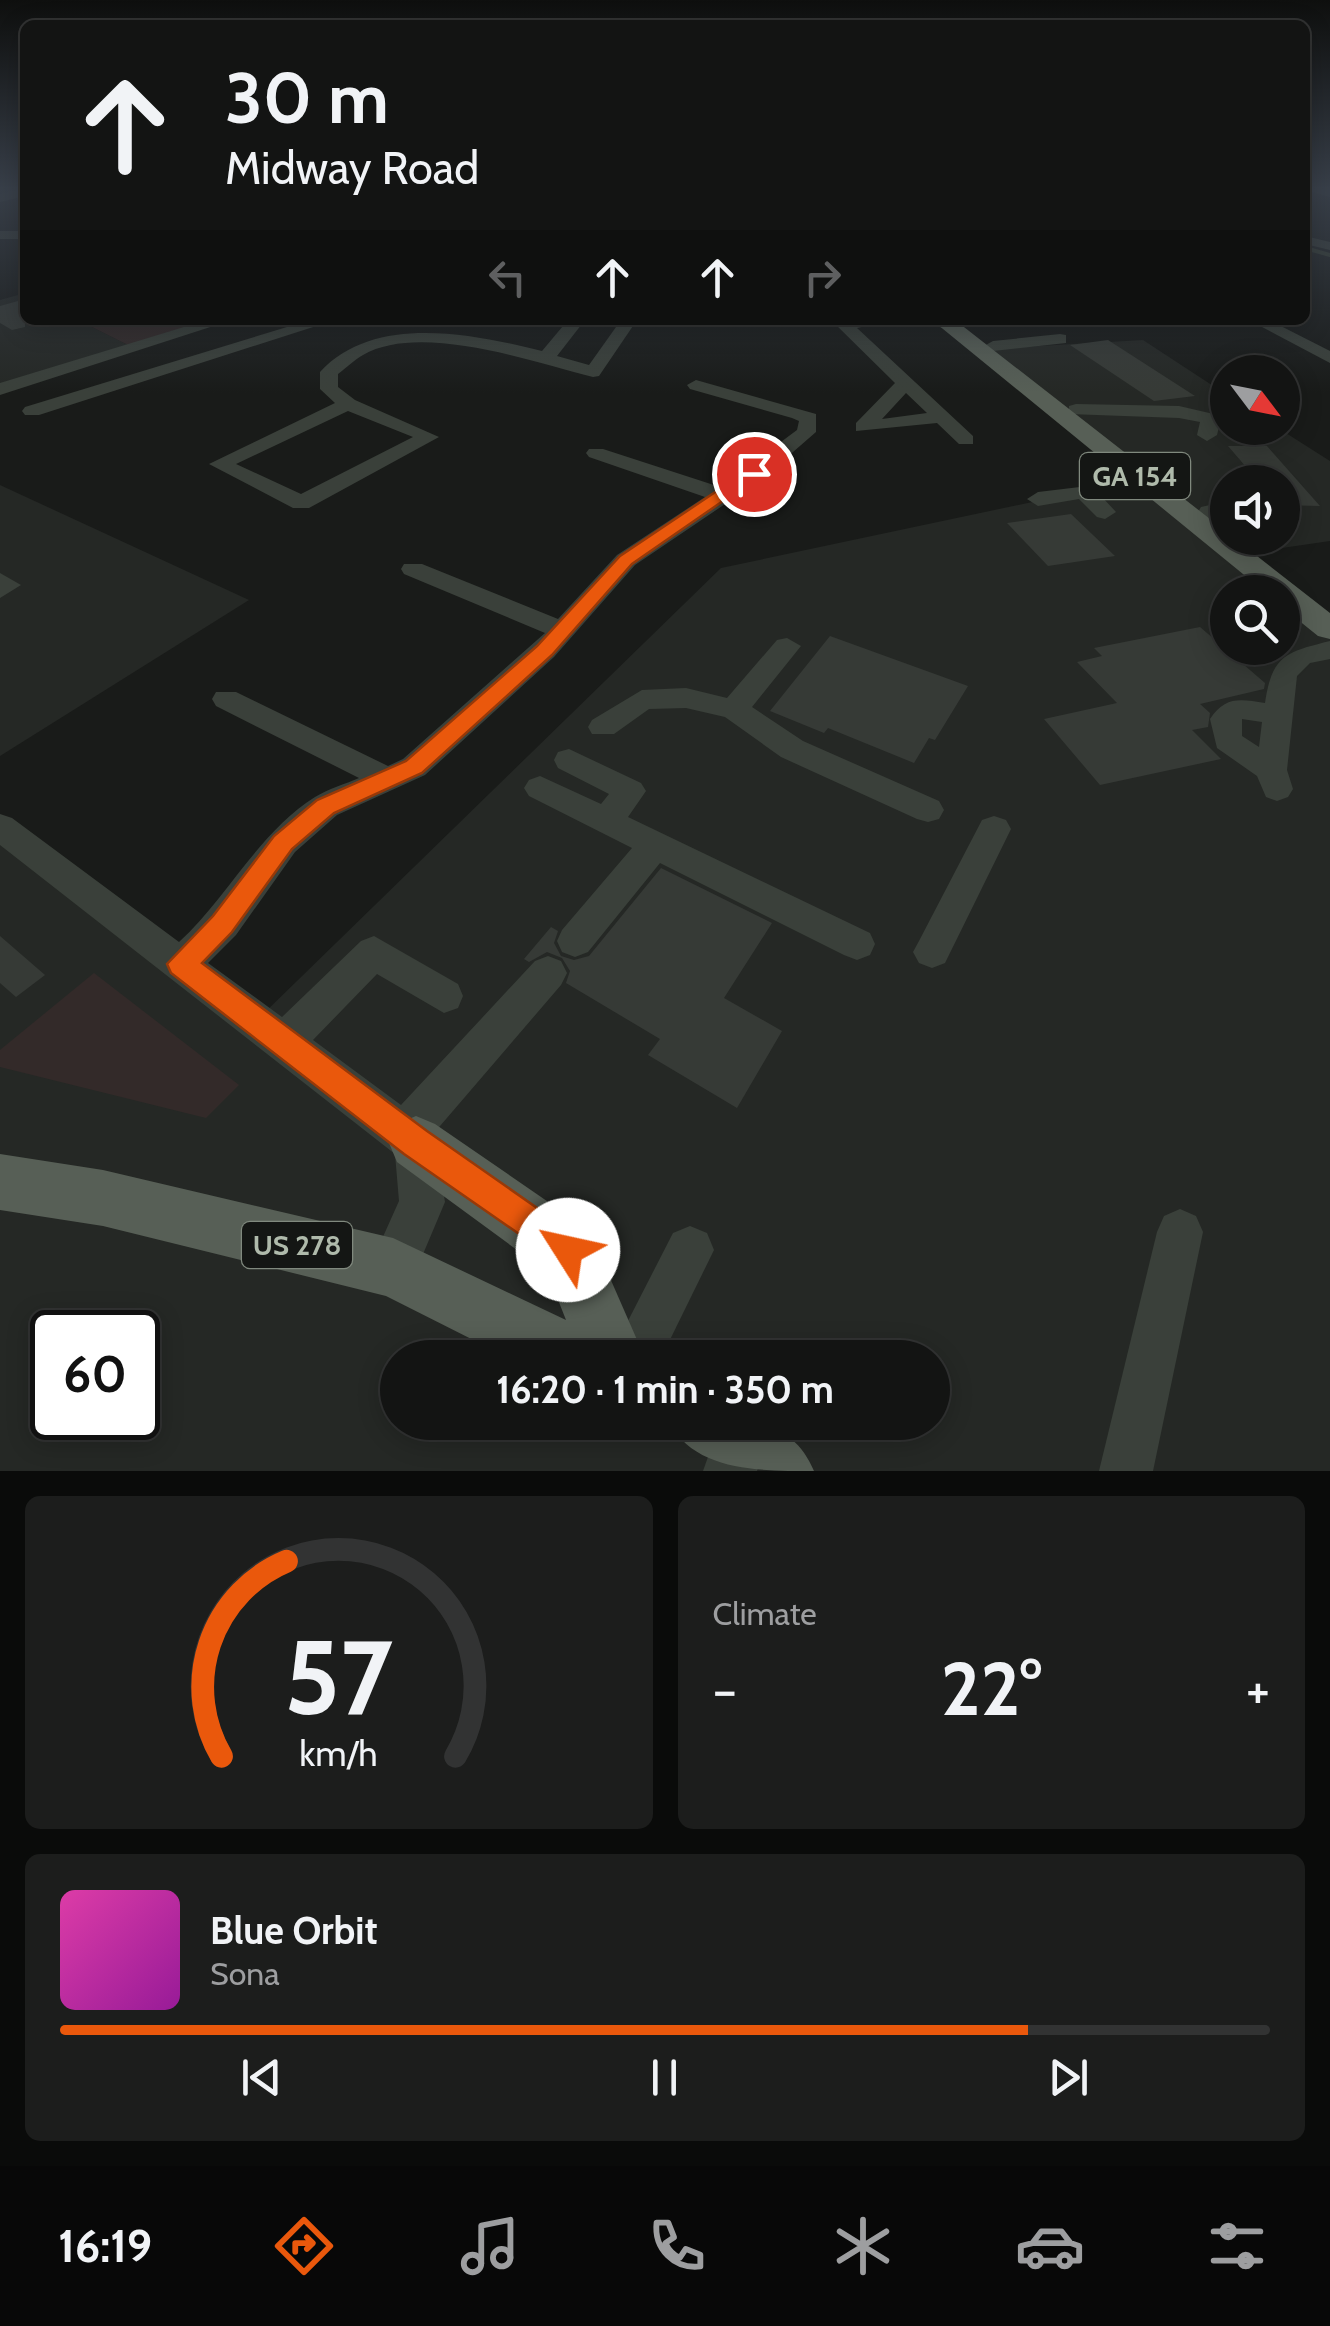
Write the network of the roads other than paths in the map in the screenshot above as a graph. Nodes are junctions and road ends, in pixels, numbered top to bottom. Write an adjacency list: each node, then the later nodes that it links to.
1 (208, 325): 16 (street)
2 (305, 325): 9 (street)
3 (573, 325): 12 (street)
4 (626, 325): 12 (street)
5 (844, 325): 14 (street)
6 (954, 325): 24 (main road, GA 154)
7 (956, 325): 11 (main road, GA 154)
8 (1267, 325): 13 (street)
9 (334, 331): 12 (street); 17 (street); 19 (street)
10 (1060, 339): 11 (street)
11 (994, 346): 18 (main road, GA 154)
12 (547, 357)
13 (1330, 358)
14 (906, 383): 20 (street); 20 (street)
15 (696, 385): 26 (street)
16 (0, 389)
17 (348, 404): 17 (street)
18 (1076, 410): 21 (street); 28 (main road, GA 154)
19 (32, 411)
20 (942, 417): 22 (street)
21 (1210, 422)
22 (966, 440)
23 (596, 452): 26 (street)
24 (1146, 486): 25 (street); 35 (main road, GA 154)
25 (1084, 492): 27 (street); 29 (street)
26 (721, 494): 36 (street)
27 (1038, 498)
28 (1210, 508)
29 (1105, 512)
30 (1264, 555): 34 (main road)
31 (412, 569): 36 (street)
32 (0, 580): 33 (street)
33 (0, 590)
34 (1330, 605)
35 (1330, 629)
36 (561, 630): 44 (street)
37 (787, 646): 40 (street)
38 (1330, 650): 41 (street)
39 (226, 699): 44 (street)
40 (734, 709): 42 (street); 46 (street)
41 (1279, 714): 41 (street)
42 (604, 727)
43 (568, 760): 47 (street)
44 (387, 779): 54 (street)
45 (540, 788): 47 (street)
46 (928, 810)
47 (607, 820): 50 (street)
48 (0, 826): 54 (street)
49 (994, 828): 53 (street)
50 (656, 844): 51 (street); 52 (street)
51 (574, 940)
52 (857, 944)
53 (932, 952)
54 (182, 964): 57 (street)
55 (548, 972): 58 (street)
56 (444, 996): 57 (street)
57 (284, 1042): 58 (street)
58 (410, 1138): 62 (street); 64 (main road)
59 (0, 1182): 62 (main road, US 278)
60 (1180, 1232): 66 (street)
61 (690, 1250): 65 (street)
62 (393, 1268): 63 (main road, US 278)
63 (540, 1340)
64 (606, 1340)
65 (643, 1340)
66 (1126, 1471)

